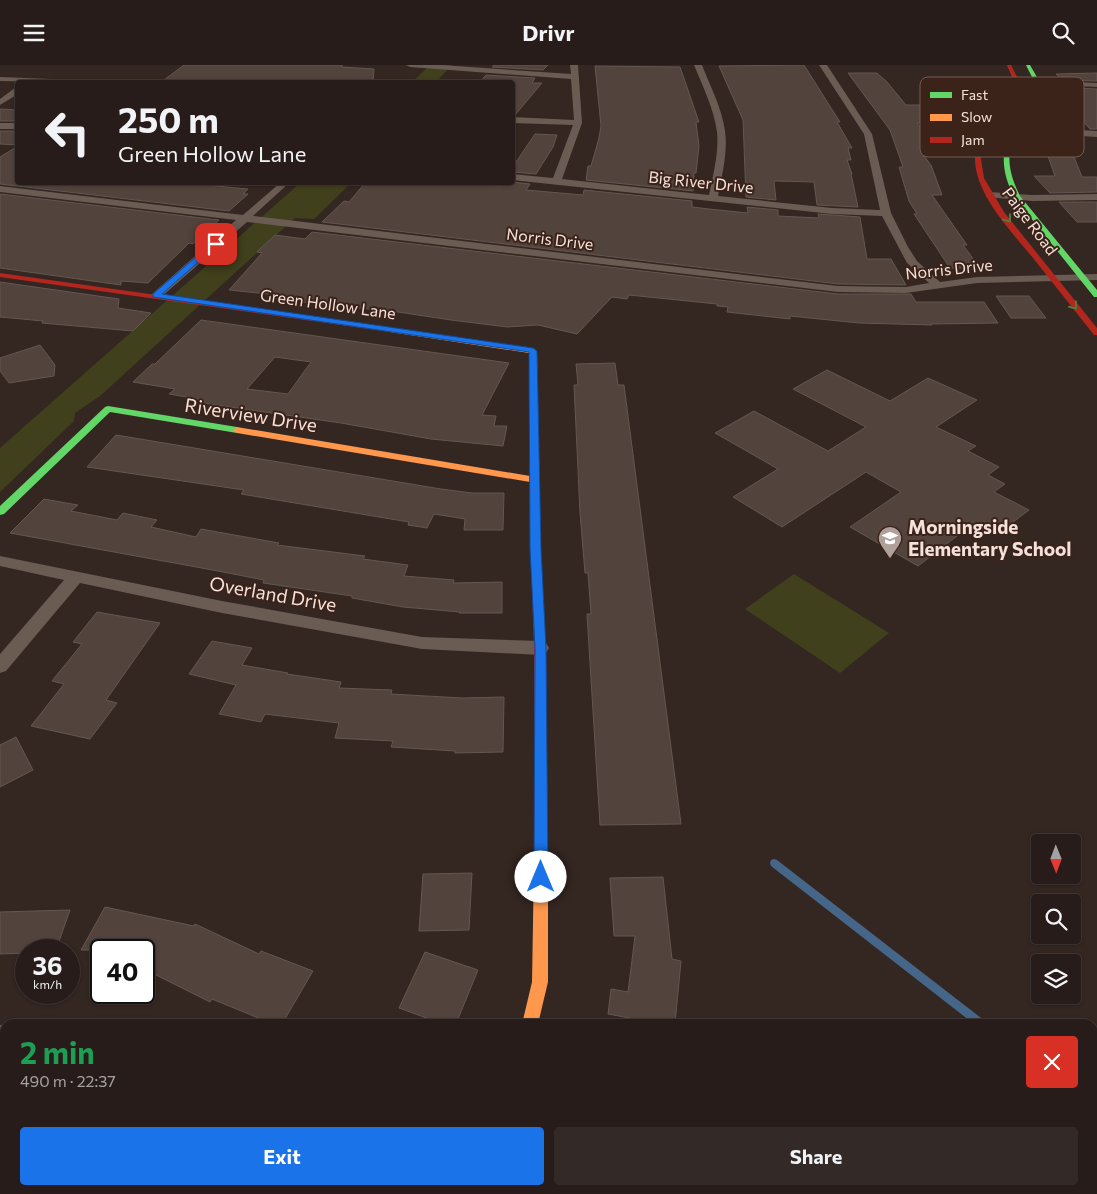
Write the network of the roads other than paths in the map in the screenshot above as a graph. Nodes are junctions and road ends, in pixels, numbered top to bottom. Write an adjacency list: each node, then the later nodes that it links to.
1 (410, 65): 8 (street)
2 (574, 65): 8 (street)
3 (698, 65): 33 (street)
4 (823, 65): 34 (street)
5 (1009, 65): 9 (street)
6 (1028, 65): 10 (street)
7 (45, 70): 13 (street)
8 (575, 77): 19 (street)
9 (1014, 77)
10 (1035, 77)
11 (0, 79): 12 (street)
12 (15, 80)
13 (31, 80)
14 (1084, 85): 15 (street)
15 (1097, 85)
16 (15, 92): 17 (street)
17 (0, 103)
18 (515, 120): 19 (street)
19 (578, 123): 27 (street)
20 (0, 126): 21 (street)
21 (15, 127)
22 (1084, 134): 23 (street)
23 (1097, 134)
24 (978, 157): 30 (street, Paige Road)
25 (1005, 157): 31 (street, Paige Road)
26 (515, 177): 27 (street, Big River Drive)
27 (556, 182): 33 (street, Big River Drive)
28 (282, 185): 35 (street)
29 (0, 189): 35 (street, Norris Drive)
30 (989, 195): 31 (street); 39 (street, Paige Road, one-way to 39)
31 (1017, 197): 32 (street); 37 (street, Paige Road)
32 (1097, 197)
33 (713, 198): 34 (street, Big River Drive)
34 (886, 213): 40 (street)
35 (245, 218): 40 (street, Norris Drive); 42 (street)
36 (0, 275): 42 (street, Green Hollow Lane)
37 (1082, 277): 38 (street, Norris Drive); 39 (street, Norris Drive); 41 (street, Paige Road)
38 (1097, 277)
39 (1052, 278): 40 (street, Norris Drive); 43 (street, Paige Road, one-way to 43)
40 (938, 286)
41 (1097, 295)
42 (156, 296): 44 (street, Green Hollow Lane)
43 (1097, 333)
44 (536, 480): 45 (street, Riverview Drive); 48 (street)
45 (0, 512)
46 (0, 561): 47 (street, Overland Drive)
47 (77, 576): 48 (street, Overland Drive); 49 (street)
48 (540, 648): 50 (street)
49 (0, 666)
50 (531, 1019)

